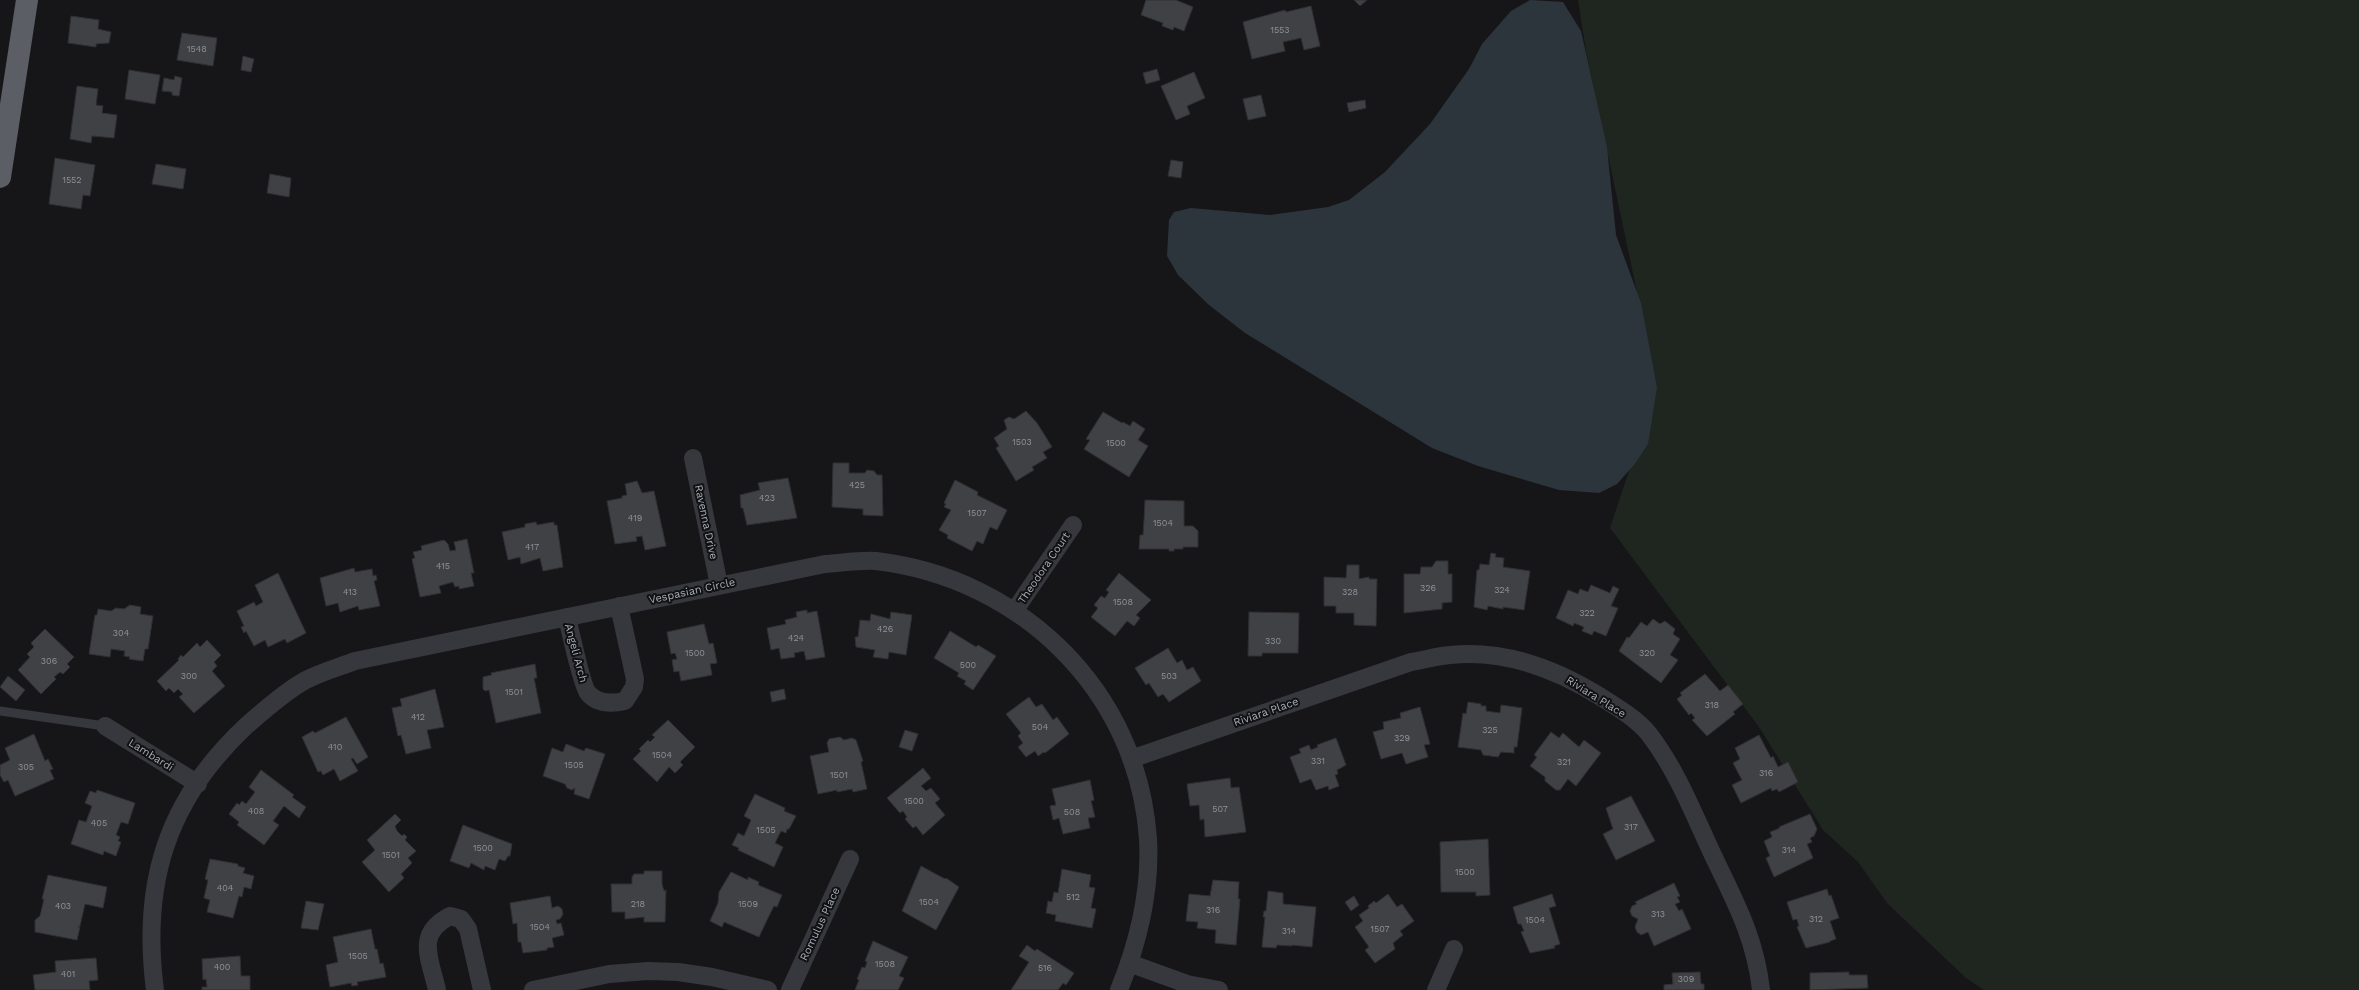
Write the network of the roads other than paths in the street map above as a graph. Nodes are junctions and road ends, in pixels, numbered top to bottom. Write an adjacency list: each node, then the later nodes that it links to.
1 (27, 0): 2 (highway)
2 (0, 177)
3 (693, 458): 5 (street, Ravenna Drive)
4 (1073, 525): 7 (street, Theodora Court)
5 (719, 585): 6 (street, Vespasian Circle); 7 (street, Vespasian Circle)
6 (619, 606): 8 (street, Vespasian Circle); 8 (street, Angeli Arch)
7 (1015, 610): 11 (street, Vespasian Circle)
8 (567, 617): 12 (street, Vespasian Circle)
9 (0, 712): 10 (lane)
10 (105, 726): 12 (street, Lambardi)
11 (1132, 759): 15 (street, Vespasian Circle); 25 (street, Riviara Place)
12 (198, 784): 16 (street, Vespasian Circle)
13 (850, 859): 21 (street, Romulus Place)
14 (1454, 949): 24 (street)
15 (1129, 963): 22 (street, Vespasian Circle); 23 (street)
16 (155, 990)
17 (436, 990): 18 (street)
18 (482, 990)
19 (532, 990): 20 (street)
20 (768, 990)
21 (790, 990)
22 (1119, 990)
23 (1220, 990)
24 (1436, 990)
25 (1761, 990)

